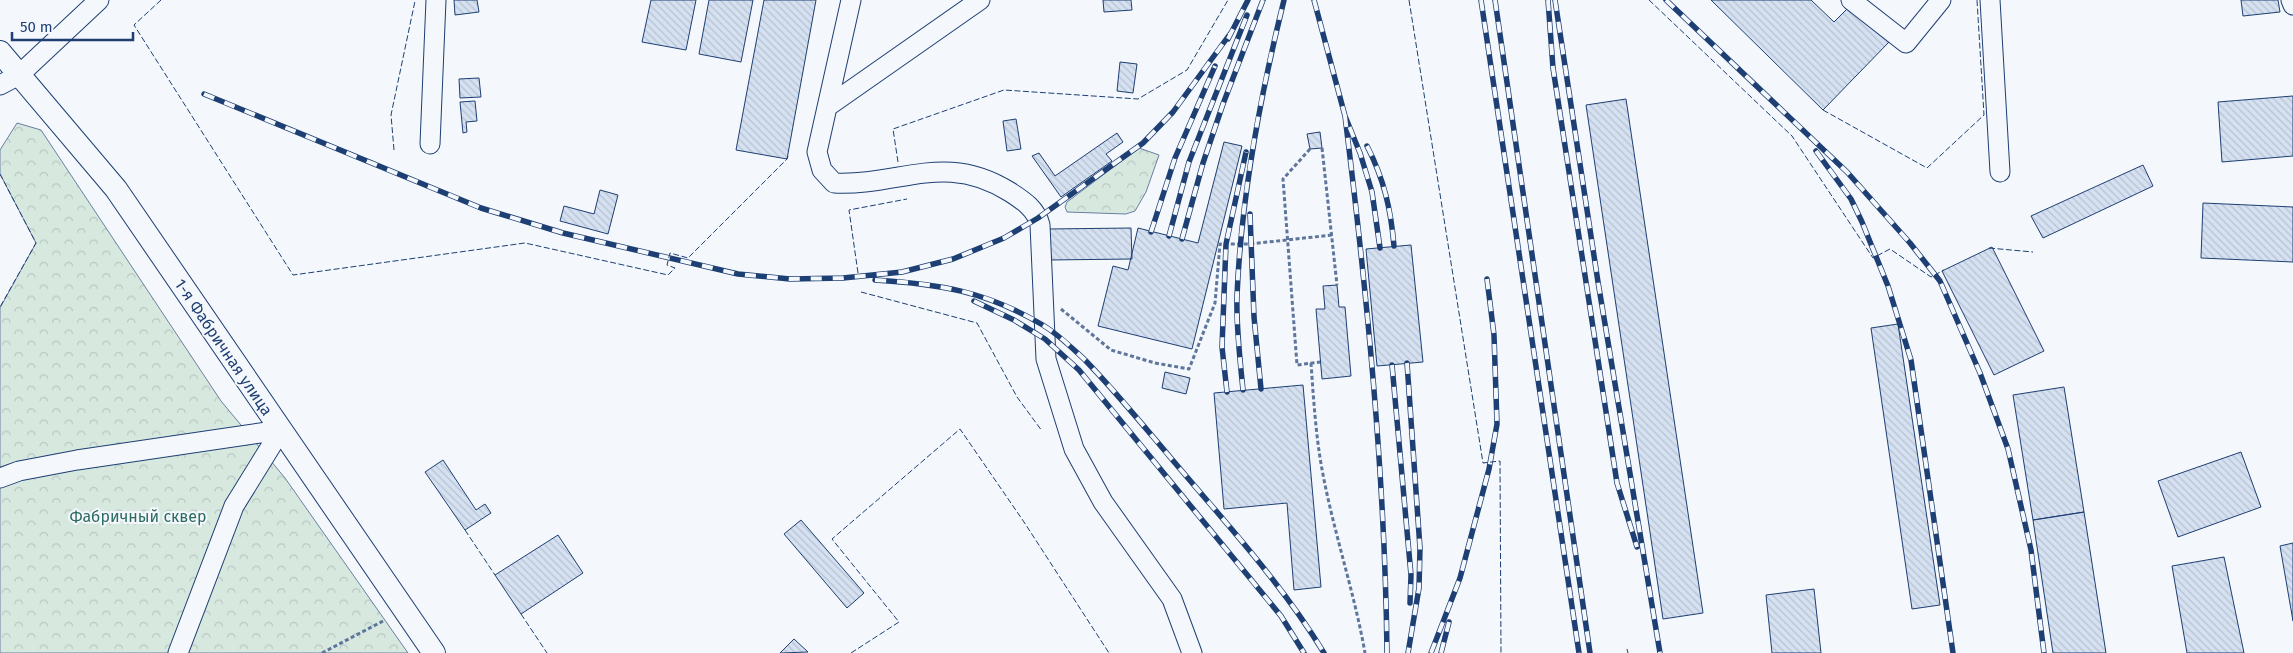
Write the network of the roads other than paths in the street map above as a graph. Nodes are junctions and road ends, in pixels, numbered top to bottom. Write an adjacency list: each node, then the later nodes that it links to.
1 (436, 0): 13 (street)
2 (852, 0): 12 (street)
3 (980, 0): 12 (street)
4 (1851, 0): 5 (street)
5 (1941, 0)
6 (1990, 0): 14 (street)
7 (2291, 0): 9 (street)
8 (94, 2): 11 (street)
9 (2293, 5)
10 (0, 52): 11 (main road, 1-я Фабричная улица)
11 (9, 80): 15 (main road, 1-я Фабричная улица)
12 (827, 107): 19 (street)
13 (430, 144)
14 (2000, 172)
15 (281, 430): 16 (street); 17 (street); 18 (main road, 1-я Фабричная улица)
16 (0, 478)
17 (178, 653)
18 (434, 653)
19 (1192, 653)

